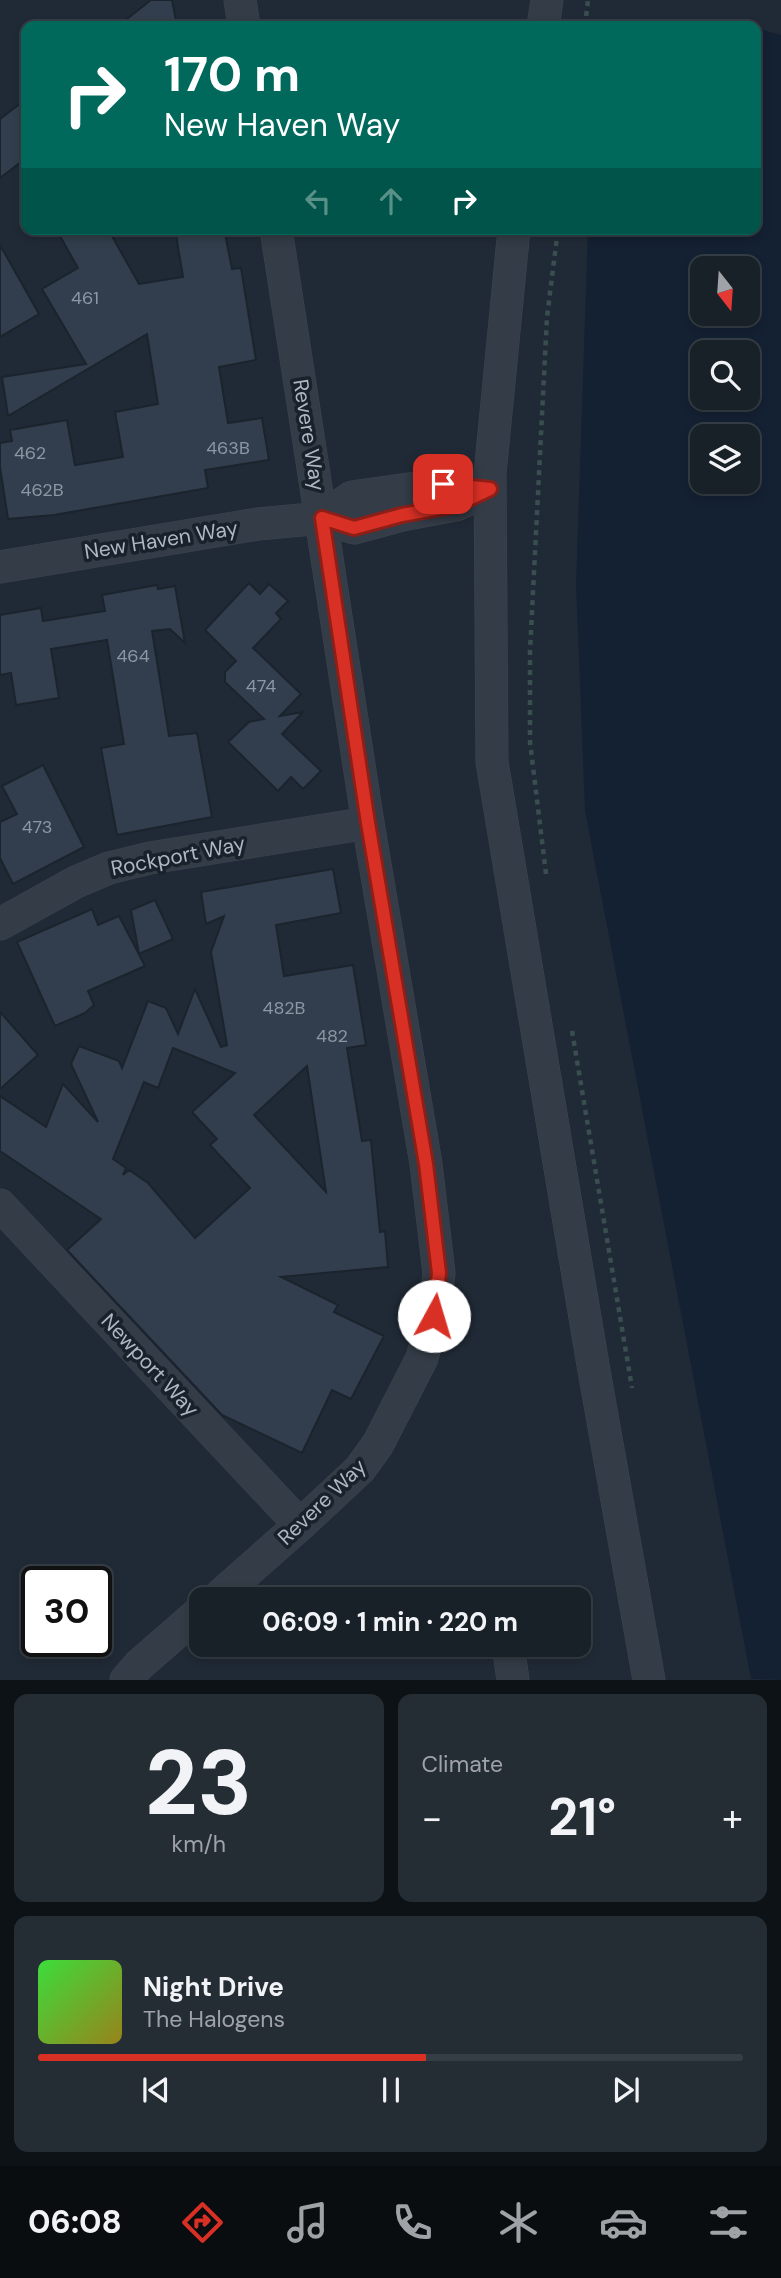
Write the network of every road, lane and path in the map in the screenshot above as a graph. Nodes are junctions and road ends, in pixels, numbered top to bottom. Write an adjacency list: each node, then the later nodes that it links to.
1 (240, 0): 4 (street)
2 (547, 0): 5 (street)
3 (588, 0): 6 (path)
4 (243, 21)
5 (544, 21)
6 (585, 21)
7 (277, 235): 11 (street, Revere Way)
8 (513, 235): 10 (street)
9 (557, 235): 14 (path)
10 (490, 489): 11 (street, New Haven Way); 25 (street)
11 (322, 518): 12 (street, New Haven Way); 13 (street, Revere Way)
12 (0, 567)
13 (368, 823): 15 (street, Rockport Way); 19 (street, Revere Way)
14 (547, 880)
15 (0, 924)
16 (572, 1027): 18 (path)
17 (0, 1205): 19 (street, Newport Way)
18 (633, 1392)
19 (300, 1525): 20 (street, Revere Way)
20 (230, 1587)
21 (189, 1621): 23 (street)
22 (510, 1657): 24 (street)
23 (126, 1679)
24 (513, 1679)
25 (649, 1679)

